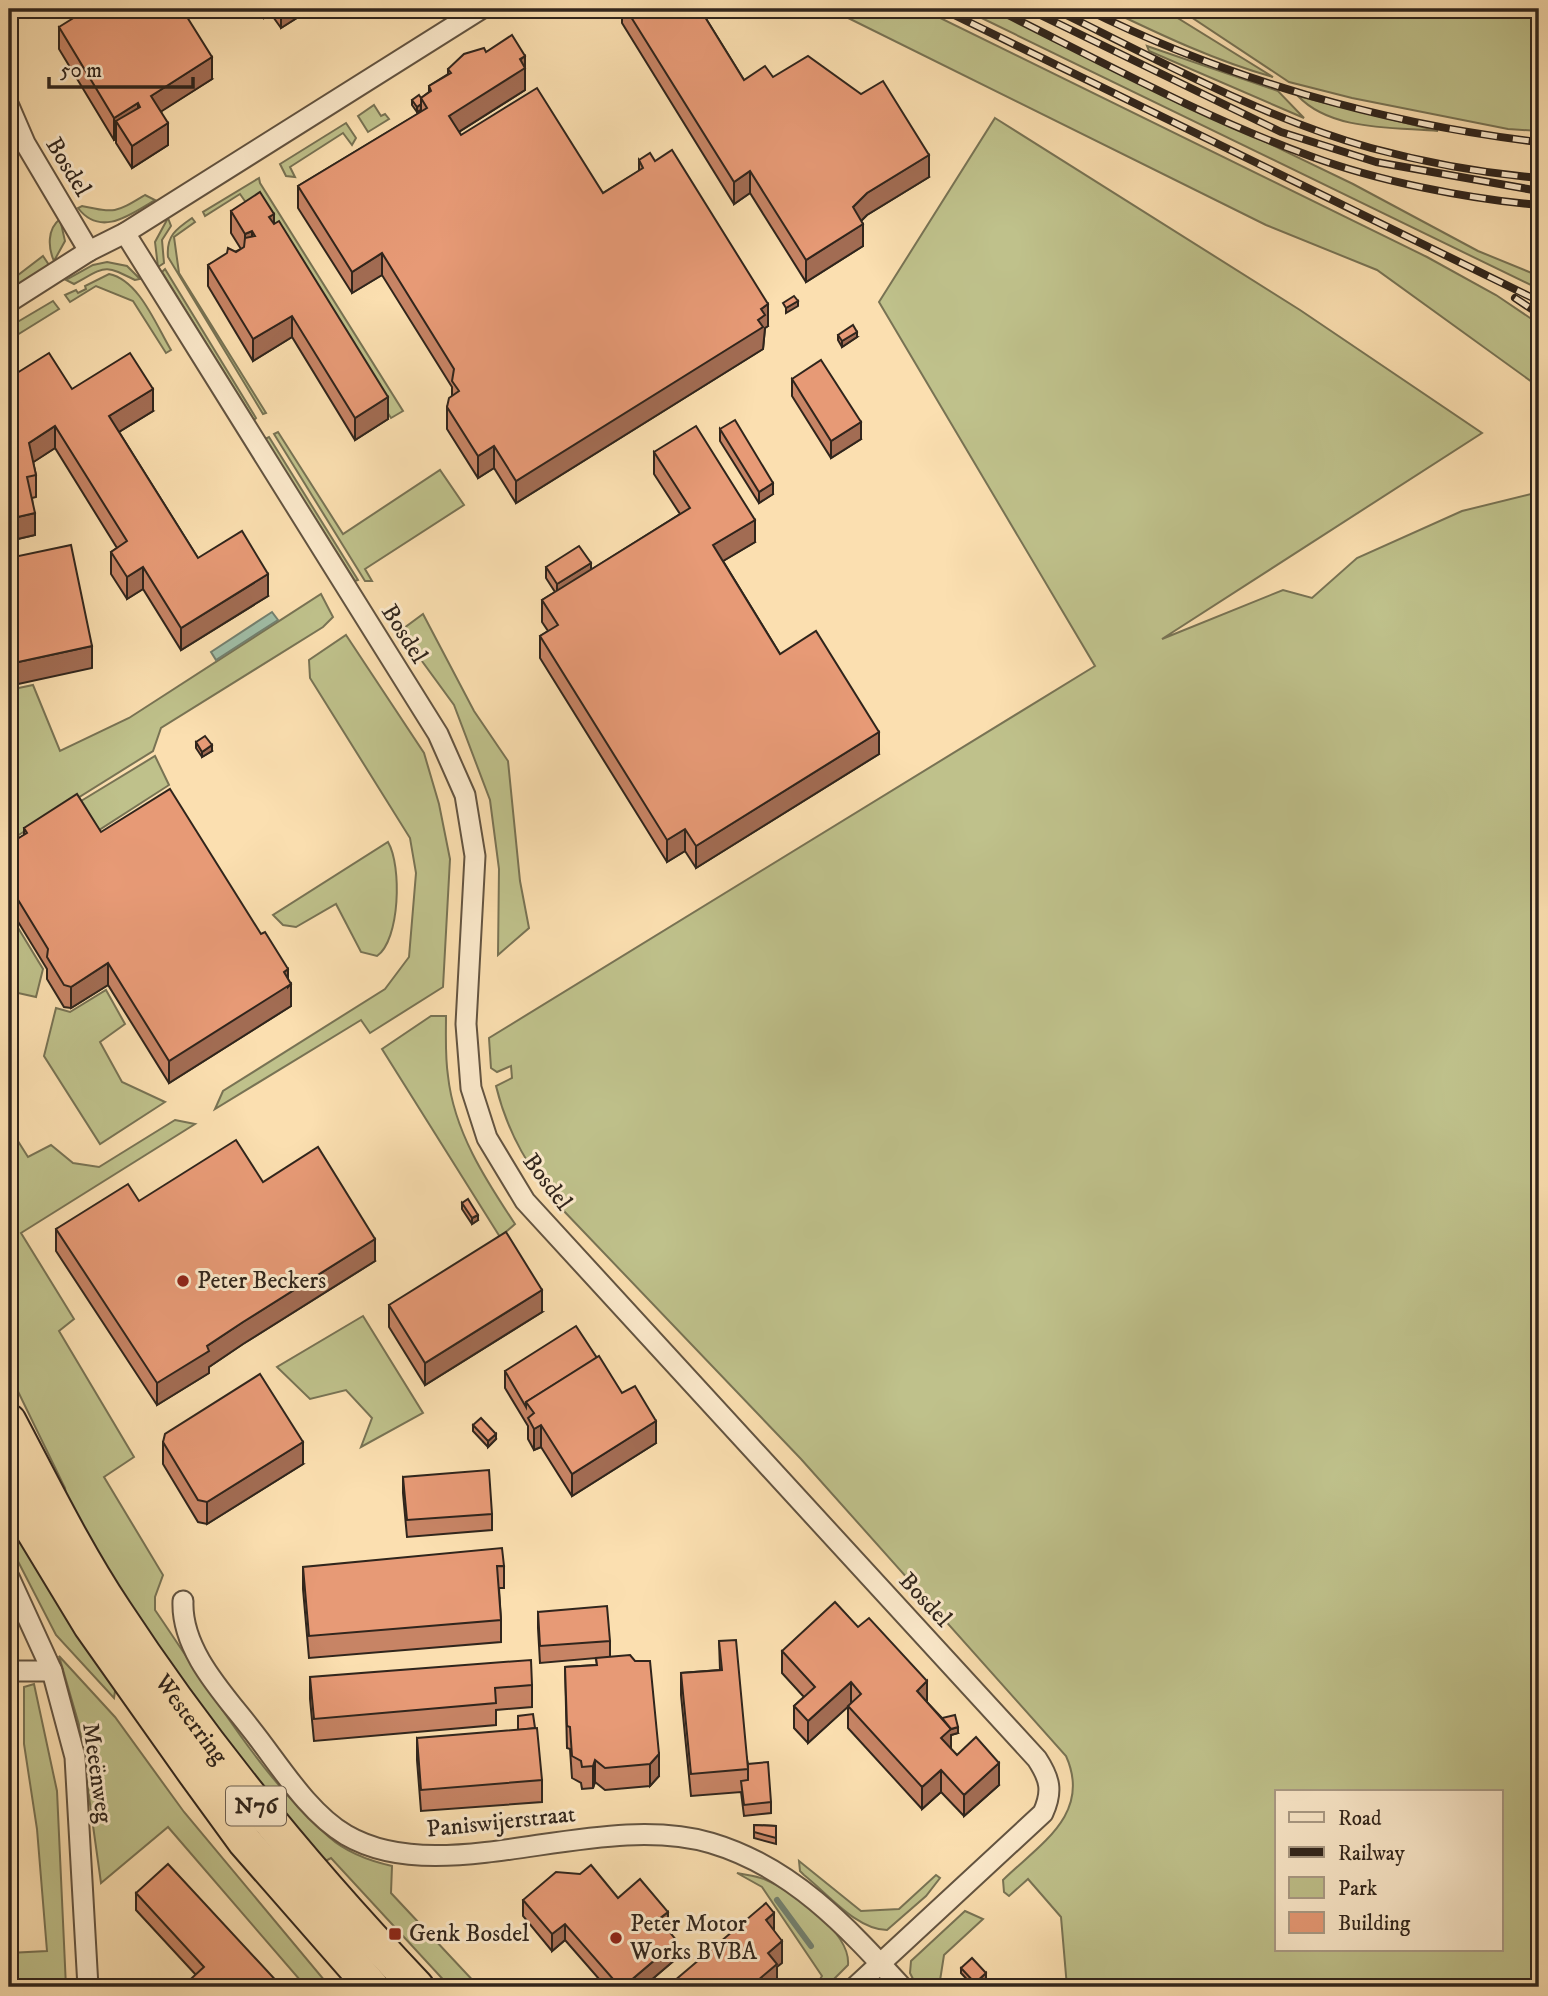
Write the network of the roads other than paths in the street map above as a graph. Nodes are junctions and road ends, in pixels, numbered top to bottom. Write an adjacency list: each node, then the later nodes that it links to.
1 (481, 9): 3 (street)
2 (9, 106): 4 (street, Bosdel)
3 (125, 233): 4 (street); 12 (street, Bosdel)
4 (89, 251): 5 (street)
5 (9, 302)
6 (9, 1421): 15 (highway, Westerring / N76)
7 (9, 1485): 14 (highway, Westerring / N76)
8 (9, 1577): 11 (street, Meeënweg)
9 (183, 1601): 12 (street, Paniswijerstraat)
10 (9, 1671): 11 (street)
11 (52, 1671): 13 (street, Meeënweg)
12 (881, 1965): 16 (street, Bosdel); 17 (street, Paniswijerstraat)
13 (88, 1987)
14 (372, 1987)
15 (417, 1987)
16 (855, 1987)
17 (902, 1987)

